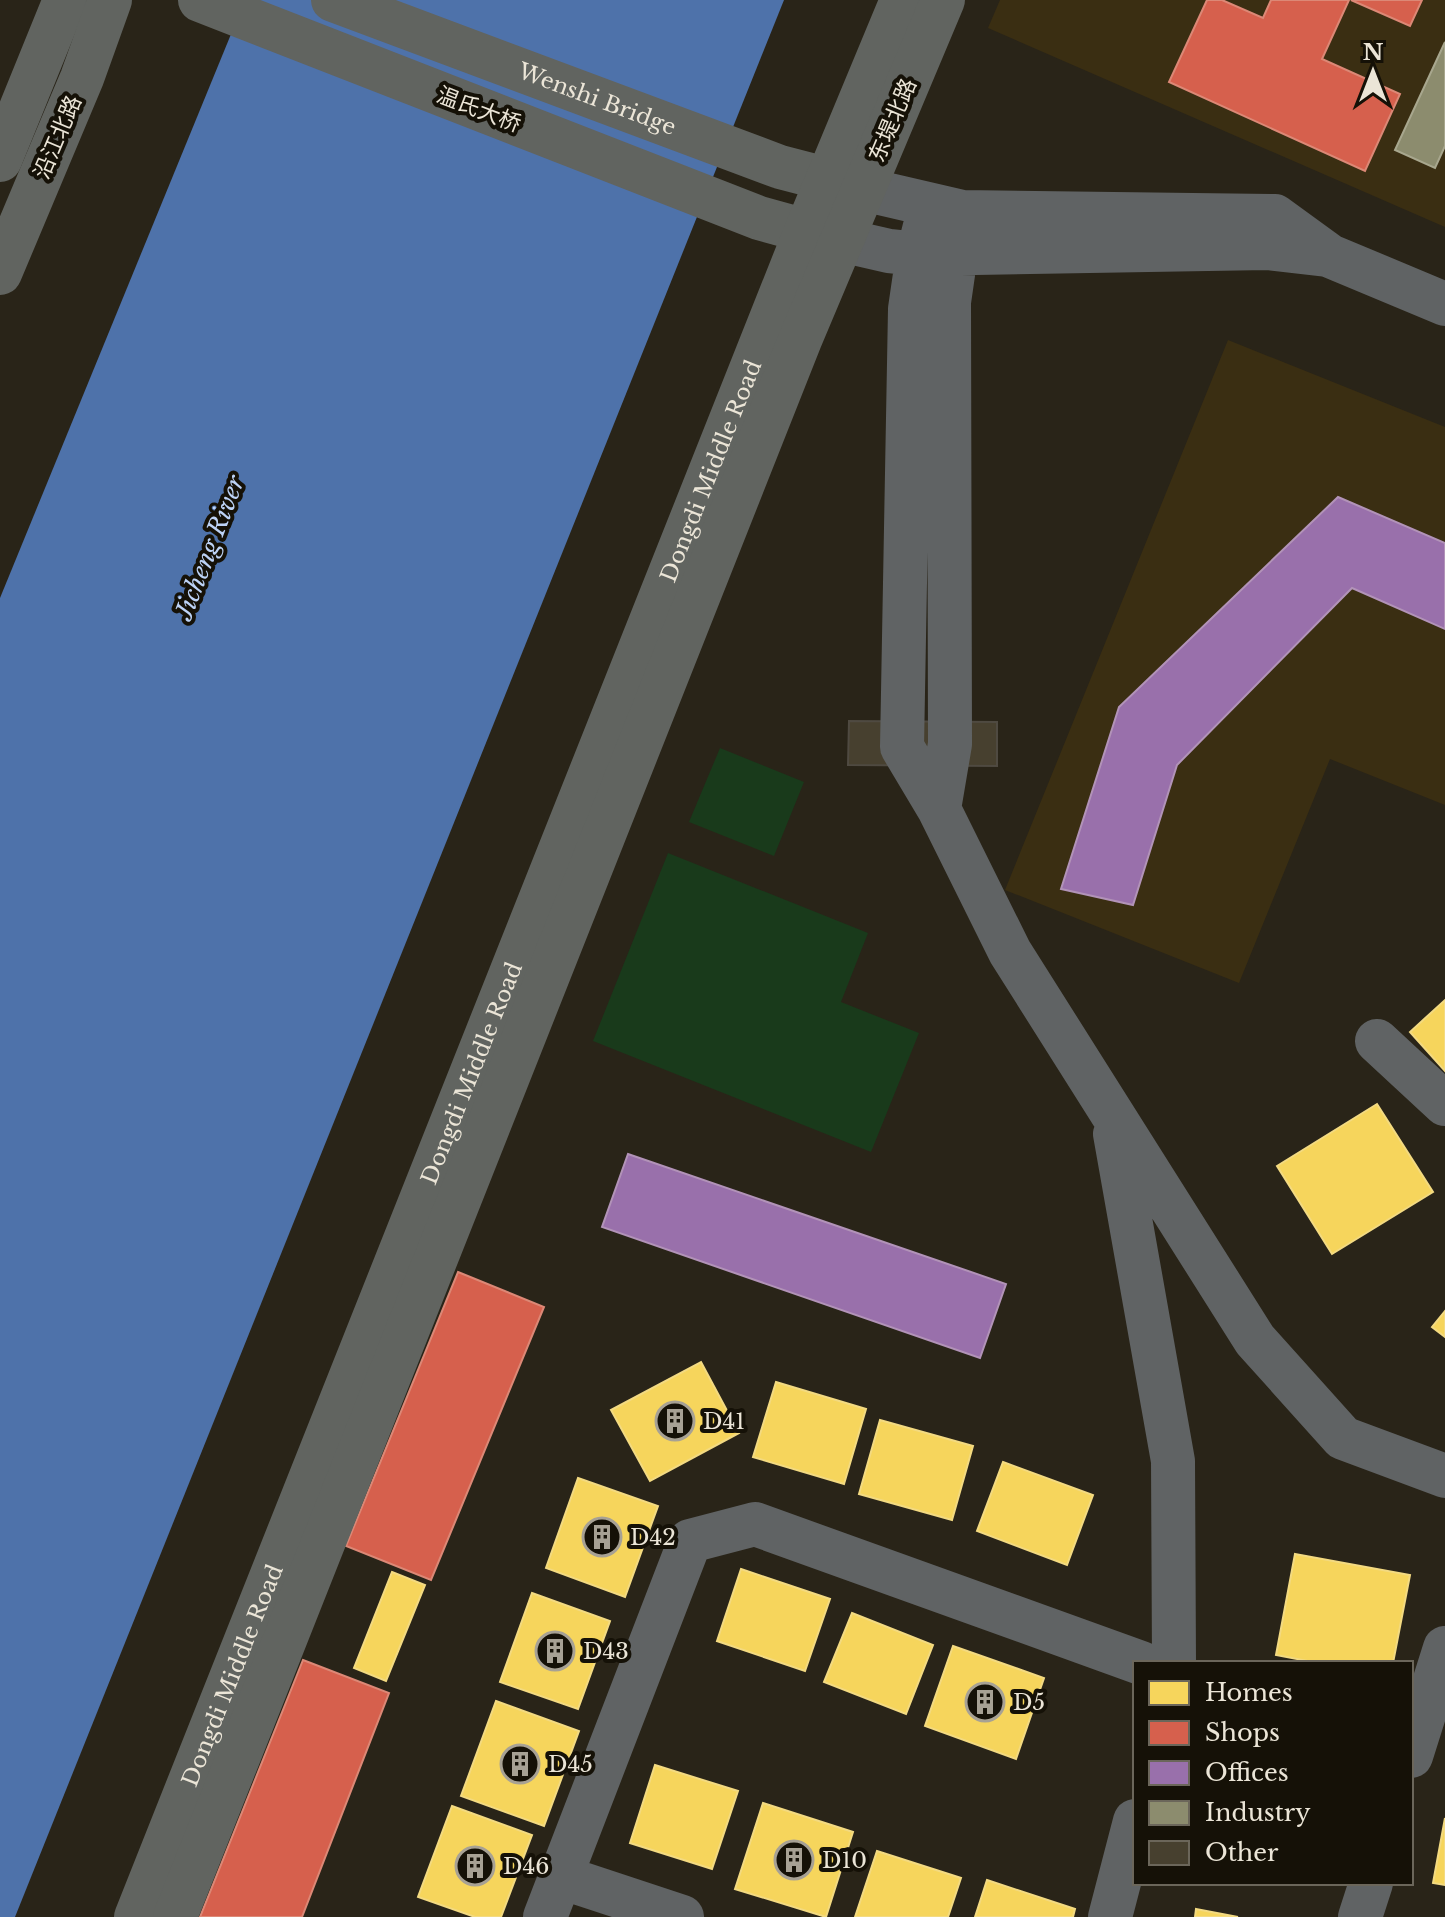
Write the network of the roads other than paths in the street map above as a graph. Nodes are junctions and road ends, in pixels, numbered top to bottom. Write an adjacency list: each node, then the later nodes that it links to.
1 (65, 0): 7 (main road)
2 (110, 0): 11 (main road, 沿江北路)
3 (200, 0): 10 (main road, 温氏大桥)
4 (333, 0): 8 (main road, Wenshi Bridge)
5 (902, 0): 8 (main road, 东堤北路)
6 (943, 0): 8 (main road, 东堤北路)
7 (0, 160)
8 (845, 184): 9 (street); 10 (main road, 东堤北路)
9 (941, 231): 10 (street); 12 (street); 15 (street)
10 (823, 236): 24 (main road, Dongdi Middle Road); 25 (main road, Dongdi Middle Road)
11 (0, 273)
12 (1445, 304)
13 (1377, 1041): 14 (street)
14 (1445, 1104)
15 (1111, 1112): 16 (street); 19 (street)
16 (1445, 1476)
17 (1445, 1648): 20 (street)
18 (1135, 1661): 22 (street)
19 (1174, 1661)
20 (1413, 1750)
21 (1133, 1829): 28 (street)
22 (561, 1877): 26 (street); 27 (street)
23 (1370, 1885): 29 (street)
24 (136, 1917)
25 (175, 1917)
26 (545, 1917)
27 (682, 1917)
28 (1110, 1917)
29 (1360, 1917)

